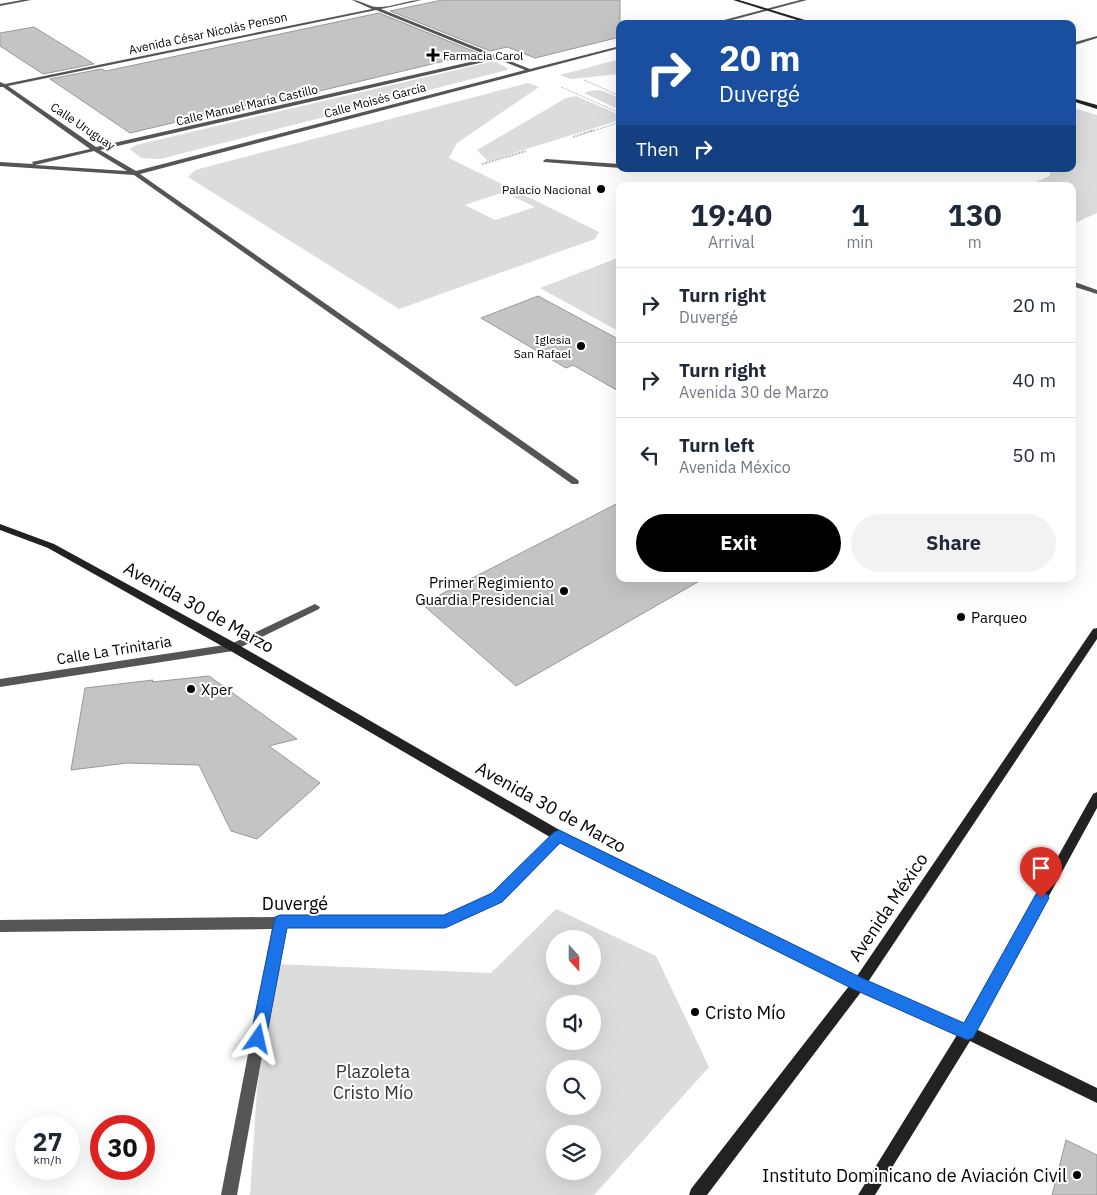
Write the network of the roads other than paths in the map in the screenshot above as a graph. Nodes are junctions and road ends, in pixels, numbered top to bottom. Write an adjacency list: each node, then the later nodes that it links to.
1 (29, 0): 6 (street)
2 (354, 0): 7 (street)
3 (420, 0): 7 (street, Avenida César Nicolás Penson)
4 (735, 0): 8 (main road)
5 (805, 0): 8 (street)
6 (0, 5)
7 (377, 9): 14 (street); 16 (street, Avenida César Nicolás Penson)
8 (768, 9): 9 (street); 10 (main road)
9 (726, 20)
10 (803, 20)
11 (1097, 37): 12 (street)
12 (1076, 44)
13 (616, 48): 15 (street, Calle Moisés García)
14 (498, 57): 15 (street); 19 (street, Calle Manuel María Castillo)
15 (529, 70): 25 (street, Calle Moisés García)
16 (1, 85): 19 (street, Calle Uruguay)
17 (1076, 100): 18 (main road)
18 (1097, 106)
19 (96, 150): 22 (street, Calle Manuel María Castillo); 25 (street, Calle Uruguay)
20 (546, 161): 23 (street)
21 (0, 164): 22 (street)
22 (21, 166): 24 (street, Calle Manuel María Castillo); 25 (street)
23 (616, 166)
24 (0, 170)
25 (135, 173): 28 (street, Calle Uruguay)
26 (1076, 284): 27 (street)
27 (1097, 292)
28 (575, 482)
29 (0, 527): 32 (main road, Avenida 30 de Marzo)
30 (314, 607): 32 (street, Calle La Trinitaria)
31 (1097, 631): 38 (main road, Avenida México)
32 (233, 647): 33 (street, Calle La Trinitaria); 35 (main road, Avenida 30 de Marzo)
33 (0, 683)
34 (1097, 797): 39 (main road)
35 (559, 836): 36 (street, Duvergé); 38 (main road, Avenida 30 de Marzo)
36 (280, 922): 37 (street, Duvergé); 41 (street)
37 (0, 926)
38 (859, 984): 39 (main road, Avenida 30 de Marzo); 42 (main road, Avenida México)
39 (967, 1032): 40 (main road, Avenida 30 de Marzo); 43 (main road)
40 (1097, 1096)
41 (229, 1195)
42 (697, 1195)
43 (866, 1195)

